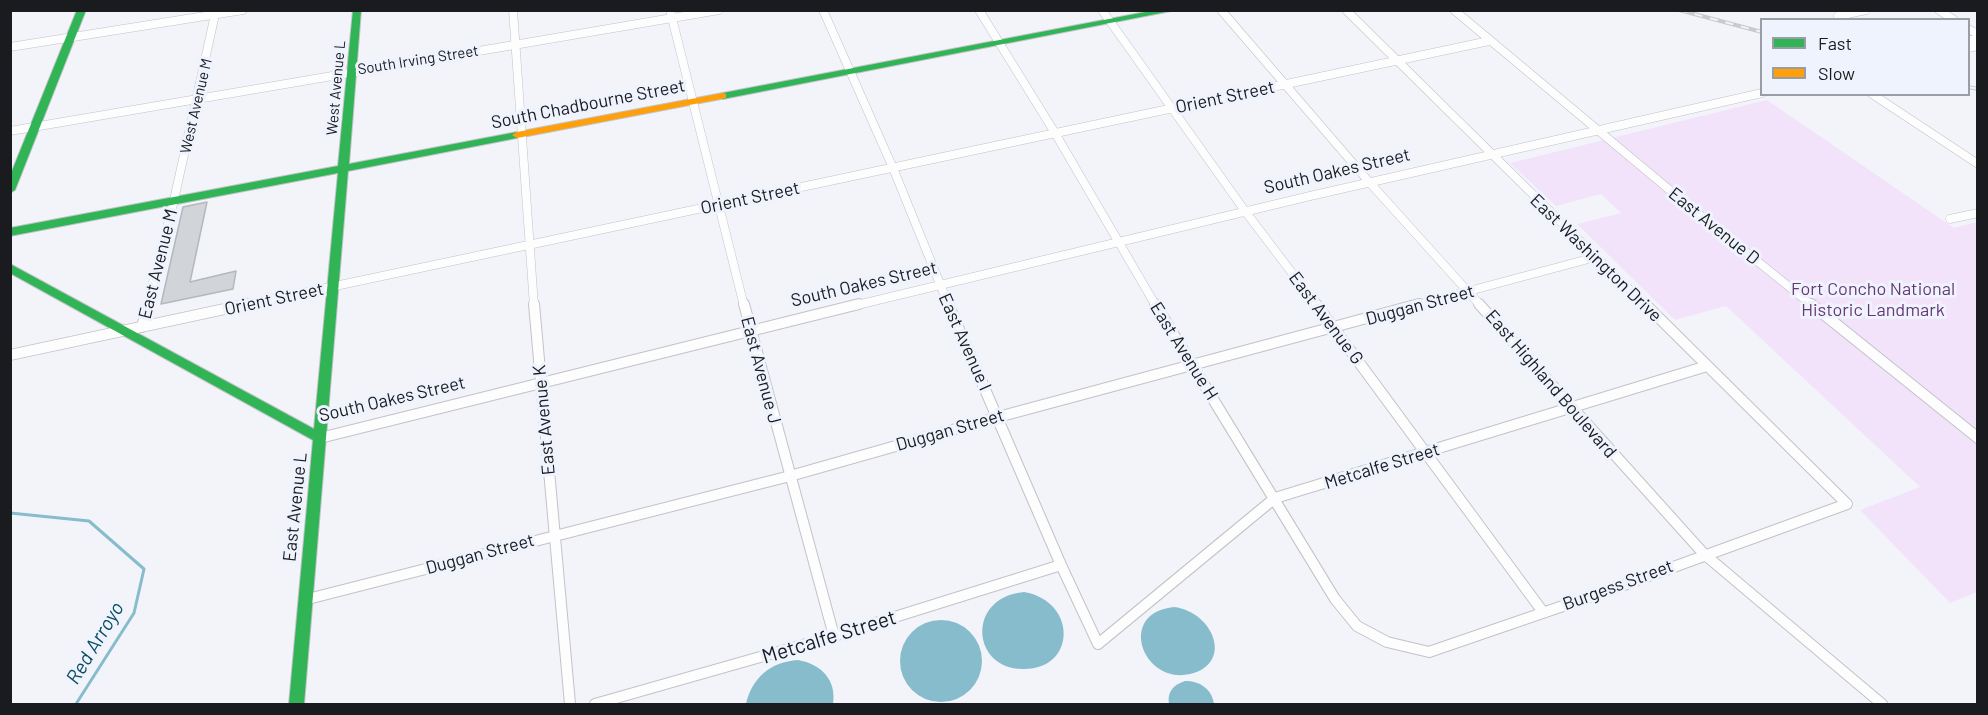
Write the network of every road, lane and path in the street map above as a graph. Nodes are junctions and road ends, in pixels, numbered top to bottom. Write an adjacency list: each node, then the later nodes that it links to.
1 (82, 10): 20 (main road)
2 (243, 10): 16 (street)
3 (357, 10): 26 (main road, West Avenue L)
4 (513, 10): 22 (street, East Avenue K)
5 (670, 10): 18 (street, East Avenue J)
6 (719, 10): 18 (street, South Irving Street)
7 (823, 10): 27 (street, East Avenue I)
8 (979, 10): 23 (street, East Avenue H)
9 (1102, 10): 19 (street, East Avenue G)
10 (1172, 10): 19 (main road, South Chadbourne Street)
11 (1221, 10): 28 (street, East Highland Boulevard)
12 (1346, 10): 25 (street, East Washington Drive)
13 (1454, 10): 21 (street, East Avenue D)
14 (1830, 10): 17 (street)
15 (1866, 10): 17 (street)
16 (216, 13): 20 (street); 31 (street, West Avenue M)
17 (1841, 18)
18 (672, 19): 22 (street, South Irving Street); 32 (street, East Avenue J)
19 (1111, 22): 23 (main road, South Chadbourne Street); 33 (street, East Avenue G)
20 (71, 38): 24 (street); 34 (main road)
21 (1489, 41): 25 (street, Orient Street); 36 (street, East Avenue D)
22 (516, 44): 26 (street, South Irving Street); 38 (street, East Avenue K)
23 (998, 44): 27 (main road, South Chadbourne Street); 37 (street, East Avenue H)
24 (10, 47)
25 (1396, 61): 28 (street, Orient Street); 39 (street, East Washington Drive)
26 (352, 71): 31 (street, South Irving Street); 42 (main road, West Avenue L)
27 (849, 72): 32 (main road, South Chadbourne Street); 41 (street, East Avenue I)
28 (1285, 84): 33 (street, Orient Street); 43 (street, East Highland Boulevard)
29 (1760, 93): 36 (street, South Oakes Street)
30 (1875, 96): 40 (street)
31 (198, 98): 34 (street, South Irving Street); 45 (street, West Avenue M)
32 (694, 102): 38 (main road, South Chadbourne Street); 46 (street, East Avenue J)
33 (1173, 108): 37 (street, Orient Street); 47 (street, East Avenue G)
34 (36, 126): 35 (street, South Irving Street); 44 (main road)
35 (10, 131)
36 (1602, 132): 39 (street, South Oakes Street); 69 (street, East Avenue D)
37 (1055, 133): 41 (street, Orient Street); 51 (street, East Avenue H)
38 (521, 135): 42 (main road, South Chadbourne Street); 52 (street, East Avenue K)
39 (1493, 156): 43 (street, South Oakes Street); 53 (street, East Washington Drive)
40 (1977, 164)
41 (893, 168): 46 (street, Orient Street); 55 (street, East Avenue I)
42 (344, 169): 45 (main road, South Chadbourne Street); 56 (main road, East Avenue L)
43 (1370, 183): 47 (street, South Oakes Street); 57 (street, East Highland Boulevard)
44 (10, 190)
45 (174, 200): 50 (main road, South Chadbourne Street); 58 (street, East Avenue M)
46 (719, 205): 52 (street, Orient Street); 60 (street, East Avenue J)
47 (1245, 211): 51 (street, South Oakes Street); 59 (street, East Avenue G)
48 (1977, 213): 49 (street)
49 (1950, 219)
50 (10, 232)
51 (1117, 242): 55 (street, South Oakes Street); 63 (street, East Avenue H)
52 (531, 244): 56 (street, Orient Street); 65 (street, East Avenue K)
53 (1596, 257): 57 (street, Duggan Street); 64 (street, East Washington Drive)
54 (10, 268): 61 (main road, South Oakes Street)
55 (940, 285): 60 (street, South Oakes Street); 67 (street, East Avenue I)
56 (332, 287): 58 (street, Orient Street); 68 (main road, East Avenue L)
57 (1470, 292): 59 (street, Duggan Street); 66 (street, East Highland Boulevard)
58 (142, 327): 61 (street, Orient Street)
59 (1334, 328): 63 (street, Duggan Street); 70 (street, East Avenue G)
60 (750, 329): 65 (street, South Oakes Street); 71 (street, East Avenue J)
61 (123, 331): 62 (street, Orient Street); 68 (main road, South Oakes Street)
62 (10, 355)
63 (1193, 365): 67 (street, Duggan Street); 72 (street, East Avenue H)
64 (1707, 366): 66 (street, Metcalfe Street); 73 (street, East Washington Drive)
65 (540, 382): 68 (street, South Oakes Street); 74 (street, East Avenue K)
66 (1571, 408): 70 (street, Metcalfe Street); 75 (street, East Highland Boulevard)
67 (998, 417): 71 (street, Duggan Street); 76 (street, East Avenue I)
68 (320, 438): 77 (main road, East Avenue L)
69 (1977, 438)
70 (1426, 452): 72 (street, Metcalfe Street); 78 (street, East Avenue G)
71 (790, 476): 74 (street, Duggan Street); 79 (street, East Avenue J)
72 (1275, 498): 80 (street, East Avenue H); 81 (street, Metcalfe Street)
73 (1847, 504): 75 (street, Burgess Street)
74 (555, 534): 77 (street, Duggan Street); 83 (street, East Avenue K)
75 (1704, 554): 78 (street, Burgess Street); 85 (street, East Highland Boulevard)
76 (1061, 566): 79 (street, Metcalfe Street); 81 (street, East Avenue I)
77 (304, 600): 82 (main road, East Avenue L)
78 (1543, 612): 80 (street, Burgess Street)
79 (834, 636): 84 (street, Metcalfe Street)
80 (1387, 642)
81 (1098, 644)
82 (296, 705)
83 (570, 705)
84 (595, 705)
85 (1882, 705)

